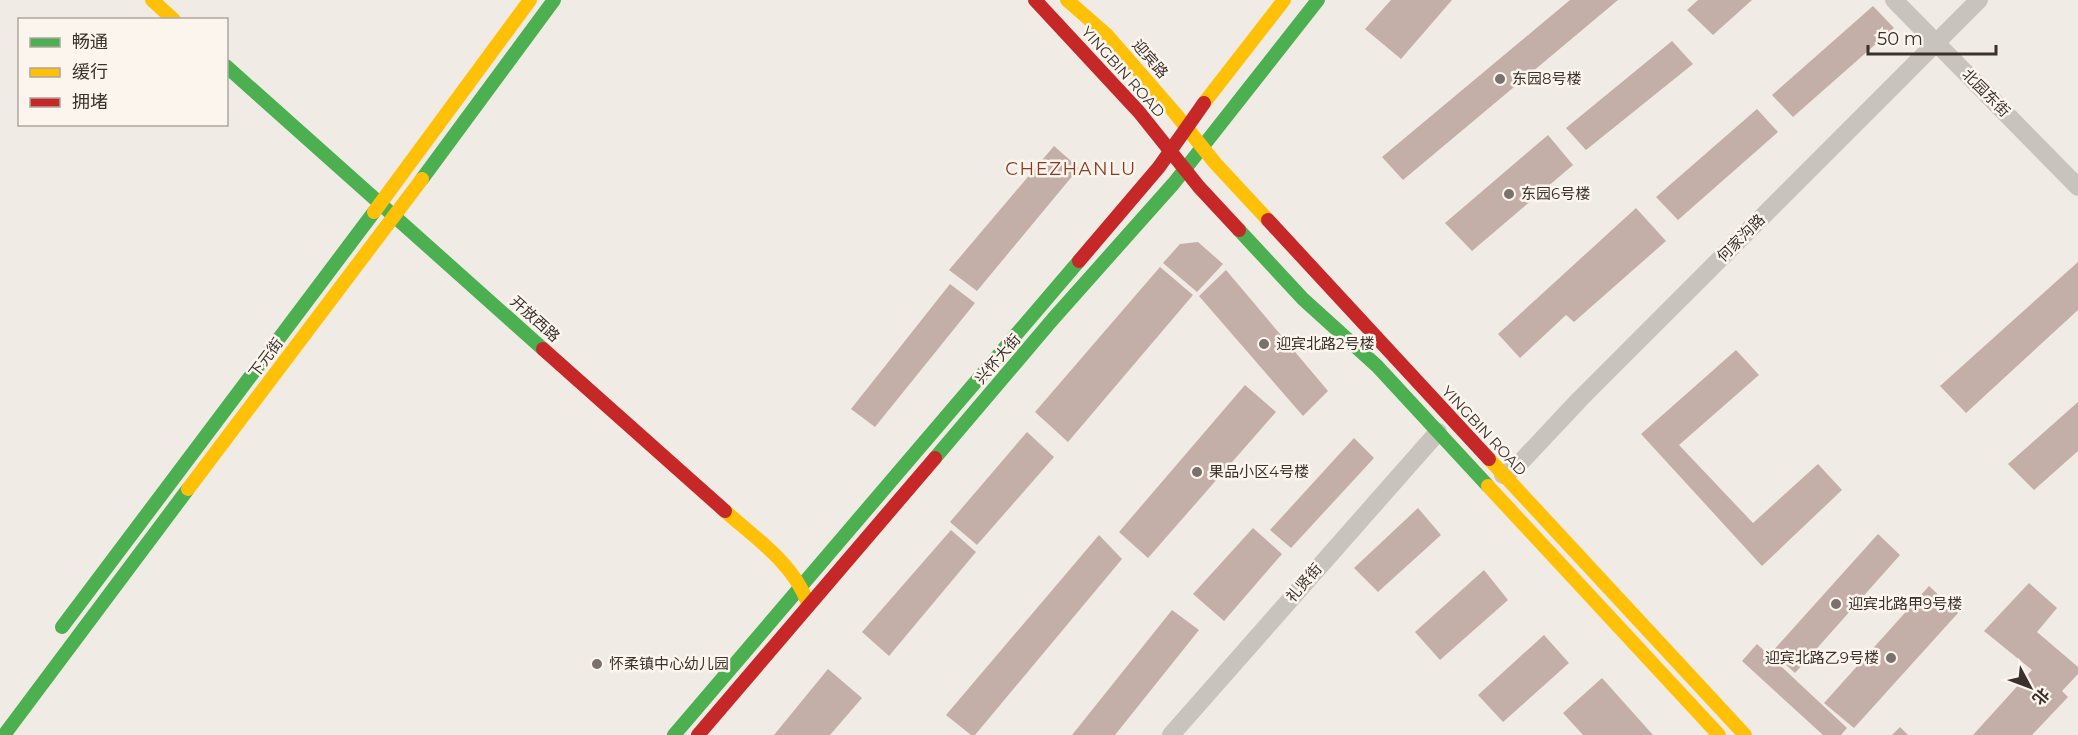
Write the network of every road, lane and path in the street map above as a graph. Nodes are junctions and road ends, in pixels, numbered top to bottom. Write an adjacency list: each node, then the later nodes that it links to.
1 (152, 0): 10 (main road)
2 (530, 0): 18 (main road, 下元街)
3 (554, 0): 19 (main road, 下元街)
4 (1035, 0): 15 (main road, YINGBIN ROAD)
5 (1067, 0): 13 (main road, 迎宾路)
6 (1284, 0): 13 (main road, 兴怀大街)
7 (1318, 0): 14 (main road, 兴怀大街)
8 (1894, 0): 11 (street, 北园东街)
9 (1978, 0): 11 (street, 何家沟路)
10 (172, 18)
11 (1936, 42): 17 (street, 北园东街); 21 (street, 何家沟路)
12 (228, 68): 18 (main road, 开放西路)
13 (1186, 128): 14 (main road, 迎宾路); 15 (main road, 兴怀大街)
14 (1202, 147): 16 (main road, 兴怀大街); 21 (main road, YINGBIN ROAD)
15 (1171, 150): 16 (main road, YINGBIN ROAD); 22 (main road, 兴怀大街)
16 (1185, 168): 20 (main road); 23 (main road, 兴怀大街)
17 (2078, 187)
18 (380, 202): 19 (main road, 开放西路); 24 (main road, 下元街)
19 (395, 215): 22 (main road, 开放西路); 25 (main road, 下元街)
20 (1438, 432): 28 (street, 礼贤街); 29 (main road)
21 (1503, 475): 30 (main road, YINGBIN ROAD)
22 (801, 585): 23 (main road, 开放西路); 26 (main road, 兴怀大街)
23 (809, 605): 27 (main road, 兴怀大街)
24 (51, 642)
25 (7, 731)
26 (674, 735)
27 (698, 735)
28 (1171, 735)
29 (1719, 735)
30 (1745, 735)

